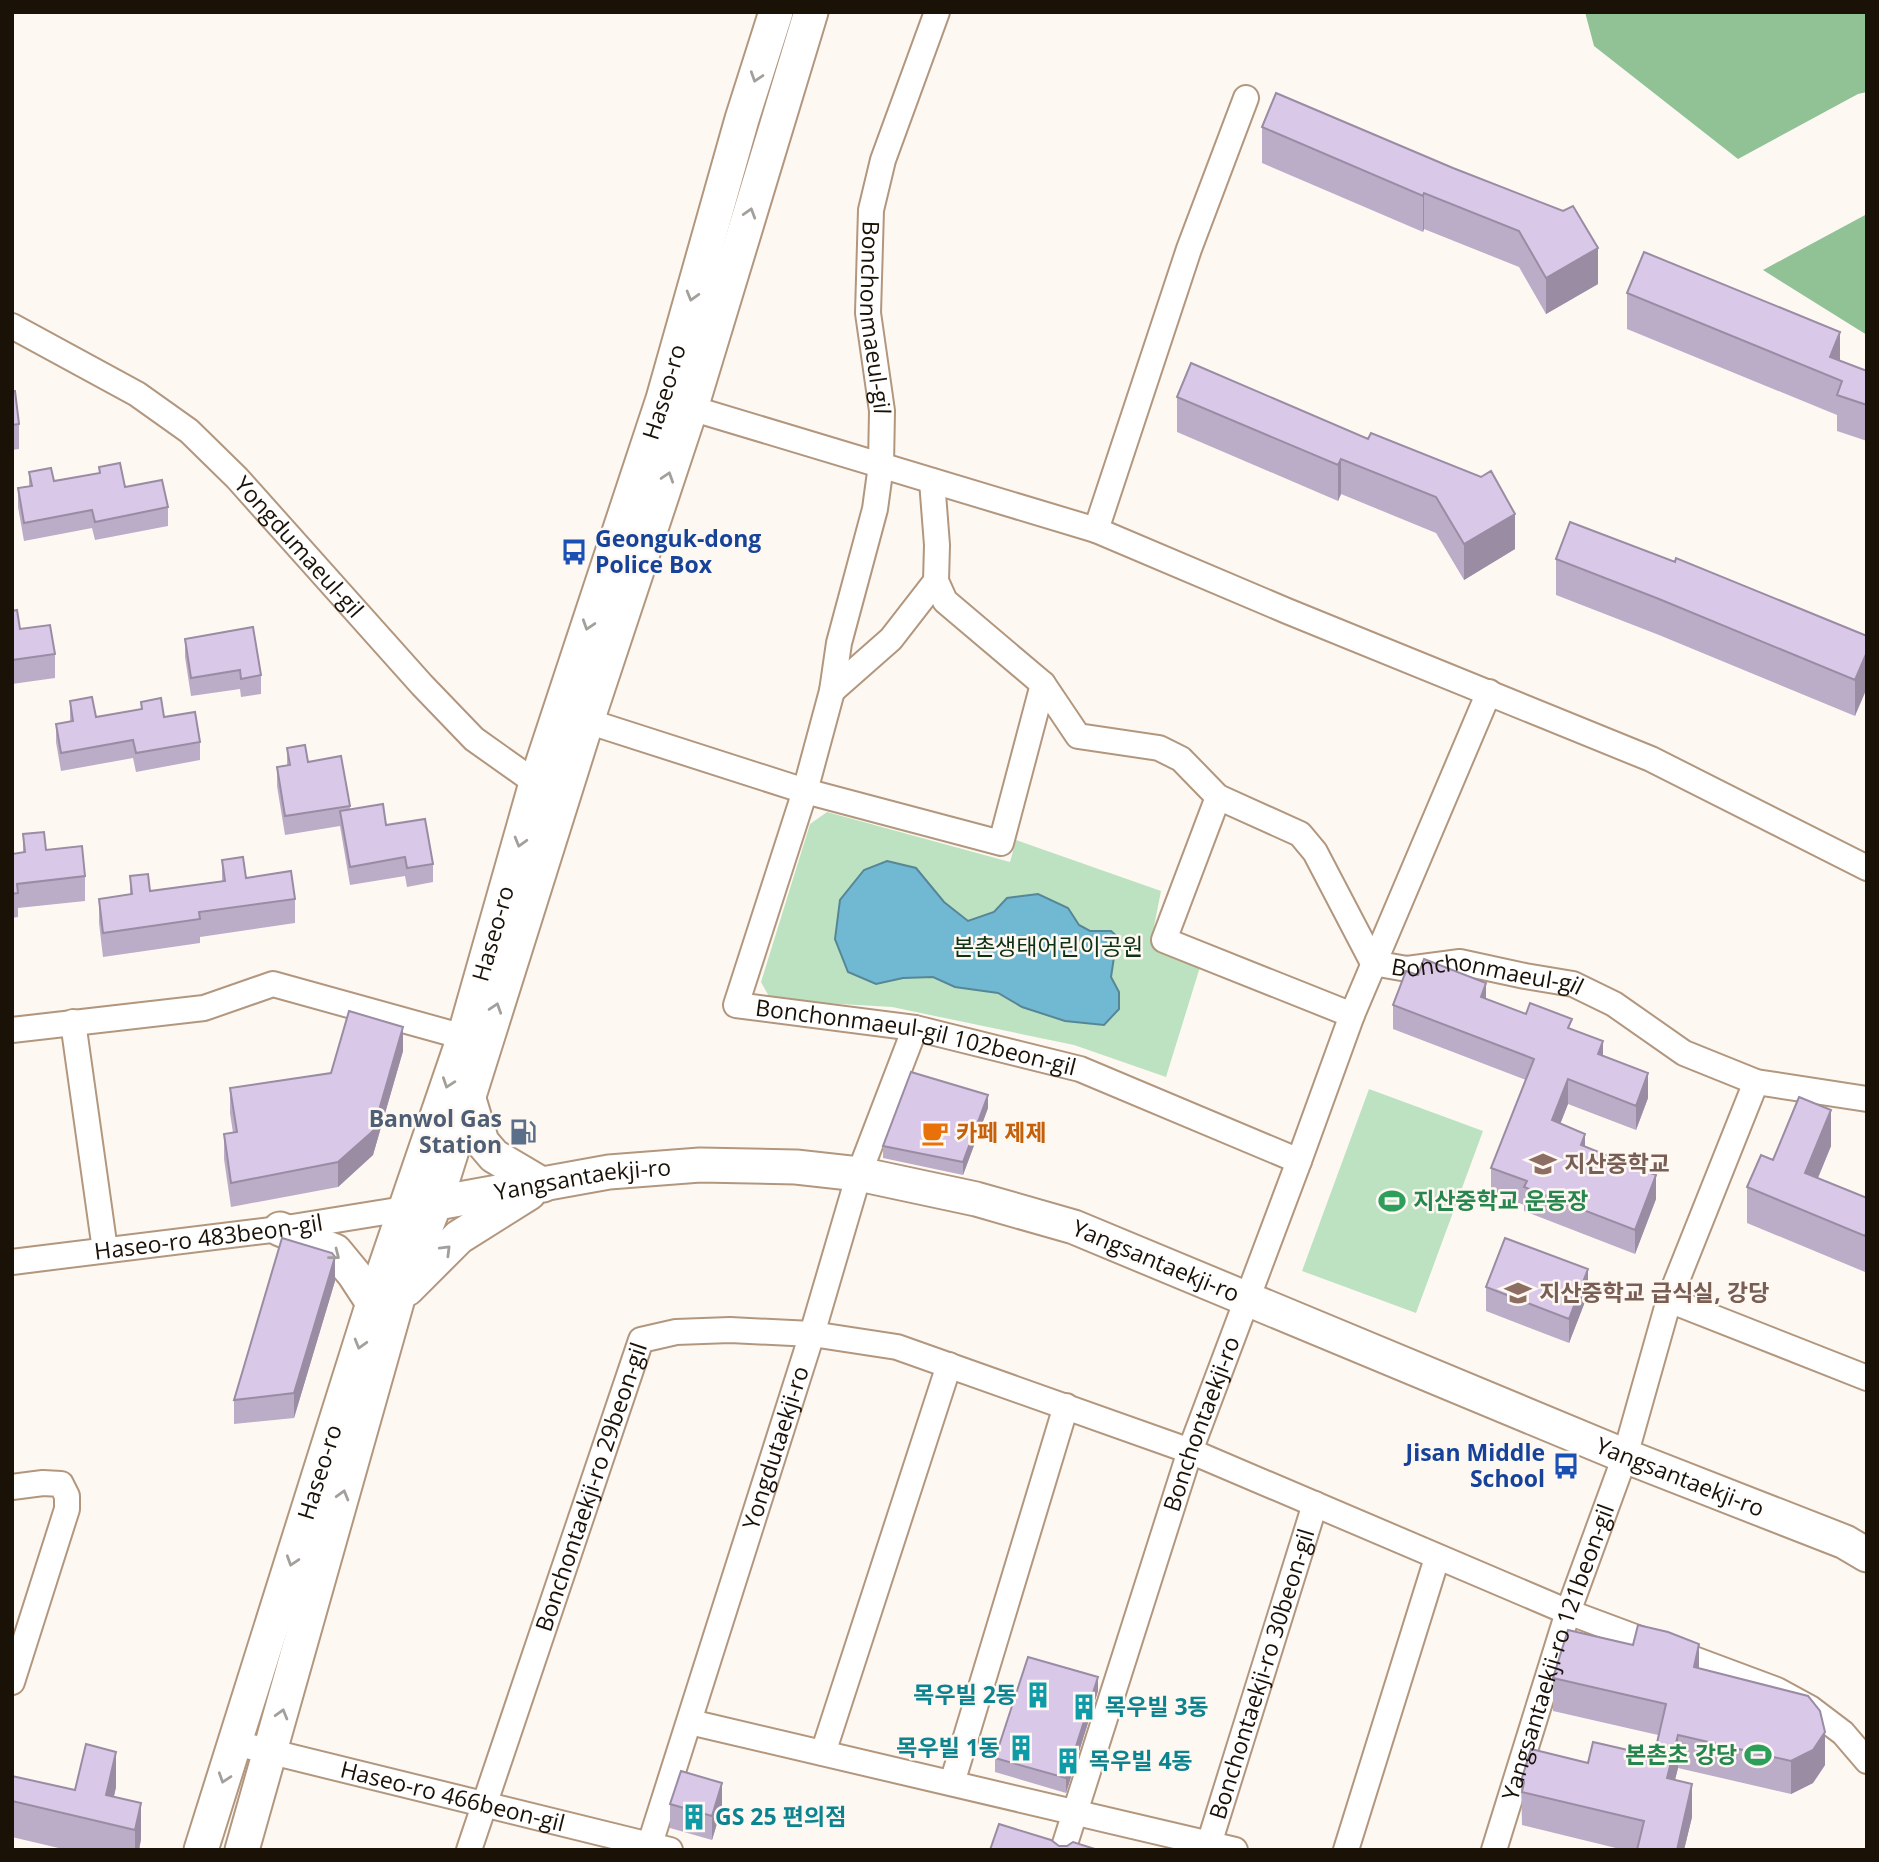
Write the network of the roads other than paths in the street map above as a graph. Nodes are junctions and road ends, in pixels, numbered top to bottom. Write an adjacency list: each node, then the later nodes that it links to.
1 (776, 12): 6 (main road, Haseo-ro, one-way to 6)
2 (811, 12): 6 (main road, Haseo-ro, one-way to 2)
3 (937, 12): 7 (street, Bonchonmaeul-gil)
4 (1246, 98): 9 (street)
5 (12, 326): 15 (street, Yongdumaeul-gil)
6 (677, 403): 7 (street); 14 (main road, Haseo-ro, one-way to 6); 15 (main road, Haseo-ro, one-way to 15)
7 (881, 465): 8 (street); 12 (street, Bonchonmaeul-gil 102beon-gil)
8 (932, 481): 9 (street); 10 (street)
9 (1096, 530): 13 (street)
10 (936, 581): 11 (street, Bonchonmaeul-gil); 12 (street)
11 (1042, 684): 16 (street); 17 (street, Bonchonmaeul-gil)
12 (832, 691): 16 (street, Bonchonmaeul-gil 102beon-gil)
13 (1489, 692): 18 (street); 19 (street, Bonchontaekji-ro)
14 (587, 721): 15 (main road, Haseo-ro); 16 (street)
15 (550, 789): 24 (main road, Haseo-ro, one-way to 24); 26 (main road, Haseo-ro, one-way to 15)
16 (805, 792): 22 (street, Bonchonmaeul-gil 102beon-gil)
17 (1218, 797): 19 (street, Bonchonmaeul-gil); 20 (street)
18 (1867, 868)
19 (1373, 963): 20 (street, Bonchontaekji-ro); 25 (street, Bonchonmaeul-gil)
20 (1352, 1015): 28 (street, Bonchontaekji-ro)
21 (73, 1022): 23 (street); 24 (street); 33 (street)
22 (915, 1028): 28 (street, Bonchonmaeul-gil 102beon-gil); 29 (street, Yongdutaekji-ro)
23 (12, 1030)
24 (464, 1037): 31 (main road, Haseo-ro, one-way to 31)
25 (1756, 1082): 27 (street, Bonchonmaeul-gil); 37 (street)
26 (468, 1096): 30 (main road); 31 (main road, Haseo-ro)
27 (1867, 1099)
28 (1299, 1161): 36 (street, Bonchontaekji-ro)
29 (859, 1174): 30 (main road, Yangsantaekji-ro); 36 (main road, Yangsantaekji-ro); 38 (street, Yongdutaekji-ro)
30 (543, 1185): 31 (main road, Yangsantaekji-ro); 35 (main road, one-way to 30)
31 (419, 1206): 32 (street, Haseo-ro 483beon-gil); 35 (main road, Haseo-ro)
32 (280, 1228): 33 (street, Haseo-ro 483beon-gil); 35 (main road, one-way to 35)
33 (105, 1250): 34 (street, Haseo-ro 483beon-gil)
34 (12, 1262)
35 (385, 1300): 51 (main road, Haseo-ro, one-way to 51); 52 (main road, Haseo-ro, one-way to 35)
36 (1246, 1300): 42 (street, Bonchontaekji-ro); 43 (main road, Yangsantaekji-ro)
37 (1670, 1300): 40 (street); 43 (street, Yangsantaekji-ro 121beon-gil)
38 (812, 1334): 39 (street, Bonchontaekji-ro 29beon-gil); 50 (street, Yongdutaekji-ro); 56 (street, Bonchontaekji-ro 29beon-gil)
39 (949, 1365): 41 (street, Bonchontaekji-ro 29beon-gil); 53 (street)
40 (1867, 1378)
41 (1066, 1406): 42 (street, Bonchontaekji-ro 29beon-gil); 55 (street)
42 (1190, 1451): 45 (street, Bonchontaekji-ro 30beon-gil); 57 (street, Bonchontaekji-ro)
43 (1625, 1456): 46 (main road, Yangsantaekji-ro); 48 (street, Yangsantaekji-ro 121beon-gil)
44 (12, 1487): 49 (street)
45 (1315, 1504): 47 (street, Bonchontaekji-ro 30beon-gil); 58 (street, Bonchontaekji-ro 30beon-gil)
46 (1867, 1555)
47 (1437, 1558): 48 (street, Bonchontaekji-ro 30beon-gil); 65 (street)
48 (1568, 1612): 54 (street, Bonchontaekji-ro 30beon-gil); 66 (street, Yangsantaekji-ro 121beon-gil)
49 (12, 1682)
50 (690, 1722): 53 (street); 59 (street, Yongdutaekji-ro)
51 (235, 1743): 52 (street, Haseo-ro 466beon-gil); 60 (main road, Haseo-ro, one-way to 60)
52 (271, 1752): 56 (street, Haseo-ro 466beon-gil); 61 (main road, Haseo-ro)
53 (824, 1753): 55 (street)
54 (1867, 1761)
55 (952, 1783): 57 (street)
56 (483, 1804): 59 (street, Haseo-ro 466beon-gil); 62 (street, Bonchontaekji-ro 29beon-gil)
57 (1075, 1812): 58 (street); 63 (street, Bonchontaekji-ro)
58 (1209, 1844): 64 (street)
59 (655, 1848)
60 (201, 1850)
61 (242, 1850)
62 (469, 1850)
63 (1063, 1850)
64 (1235, 1850)
65 (1346, 1850)
66 (1493, 1850)

